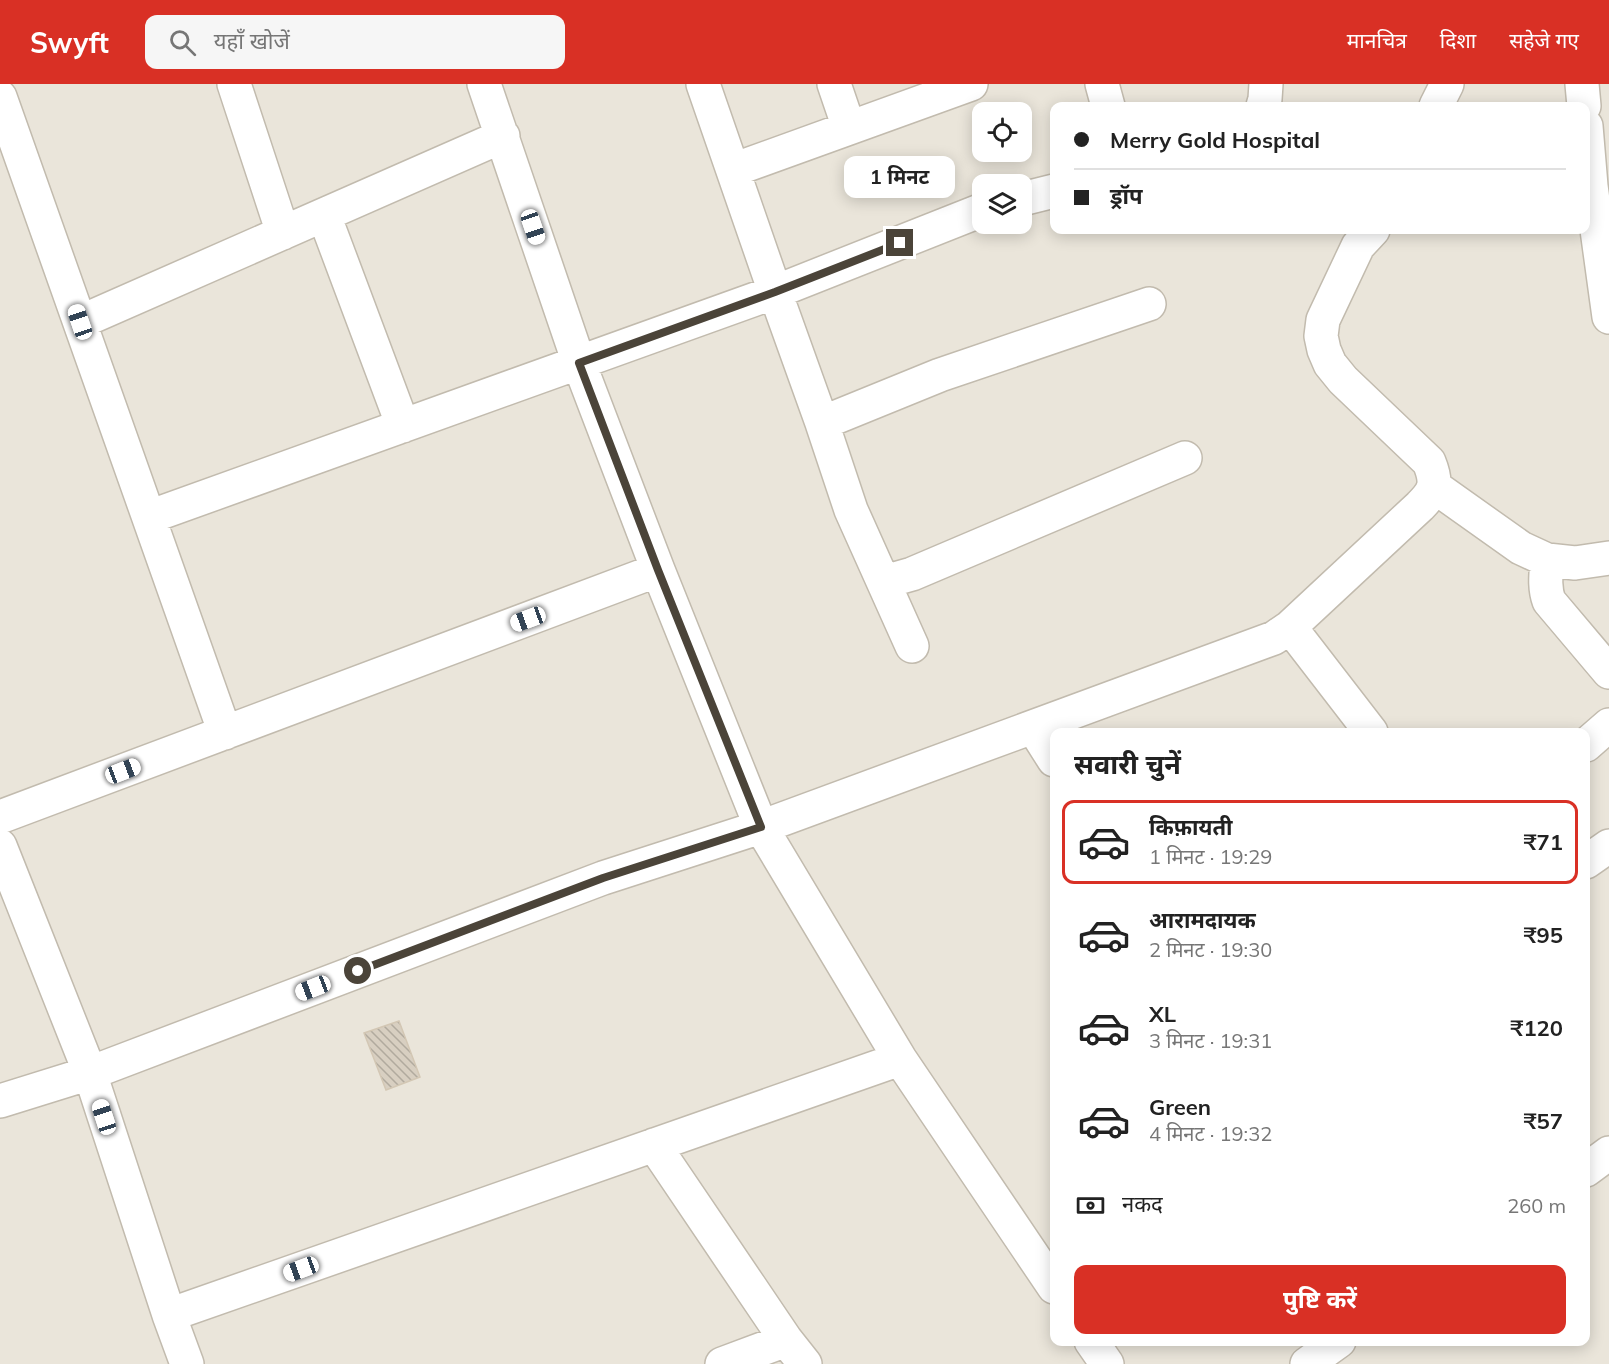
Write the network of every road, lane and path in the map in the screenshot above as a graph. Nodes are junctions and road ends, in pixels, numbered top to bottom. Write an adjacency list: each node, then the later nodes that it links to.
1 (234, 84): 24 (street)
2 (484, 84): 16 (street)
3 (703, 84): 18 (street)
4 (834, 84): 15 (street)
5 (969, 84): 15 (street)
6 (1102, 84): 10 (street)
7 (1266, 84): 11 (street)
8 (1447, 84): 12 (street)
9 (1582, 84): 13 (street)
10 (1107, 102)
11 (1264, 102)
12 (1438, 102)
13 (1584, 102)
14 (2, 112): 29 (street)
15 (849, 128): 18 (street)
16 (503, 136): 23 (street); 30 (street)
17 (1590, 152): 19 (street)
18 (733, 170): 26 (street)
19 (1595, 185): 28 (street)
20 (1050, 192): 21 (street)
21 (1032, 196)
22 (972, 214): 26 (street)
23 (324, 215): 24 (street); 32 (street)
24 (283, 233): 29 (street)
25 (1369, 234): 34 (street)
26 (775, 292): 30 (street); 31 (street)
27 (1149, 304): 31 (street)
28 (1609, 317)
29 (80, 322): 35 (street)
30 (579, 363): 32 (street); 38 (street)
31 (822, 423): 39 (street)
32 (403, 426): 35 (street)
33 (1185, 458): 39 (street)
34 (1435, 487): 37 (street); 40 (street)
35 (149, 517): 46 (street)
36 (1609, 558): 37 (street)
37 (1547, 560): 42 (street)
38 (658, 570): 46 (street); 50 (street)
39 (884, 582): 41 (street)
40 (1290, 627): 44 (street); 45 (street)
41 (912, 646)
42 (1609, 672)
43 (1609, 726): 47 (street)
44 (1034, 727): 48 (street); 50 (street)
45 (1368, 728)
46 (225, 732): 49 (street)
47 (1590, 742)
48 (1050, 753)
49 (0, 817)
50 (761, 827): 54 (street); 55 (street)
51 (0, 846): 55 (street)
52 (1609, 846): 53 (street)
53 (1590, 859)
54 (900, 1059): 57 (street); 60 (street)
55 (90, 1073): 56 (street); 61 (street)
56 (0, 1101)
57 (654, 1145): 61 (street); 64 (street)
58 (1609, 1153): 59 (street)
59 (1590, 1167)
60 (1050, 1281)
61 (169, 1315): 65 (street)
62 (1095, 1346): 67 (street)
63 (1333, 1346): 68 (street)
64 (796, 1352): 66 (street)
65 (187, 1364)
66 (722, 1364)
67 (1107, 1364)
68 (1306, 1364)

